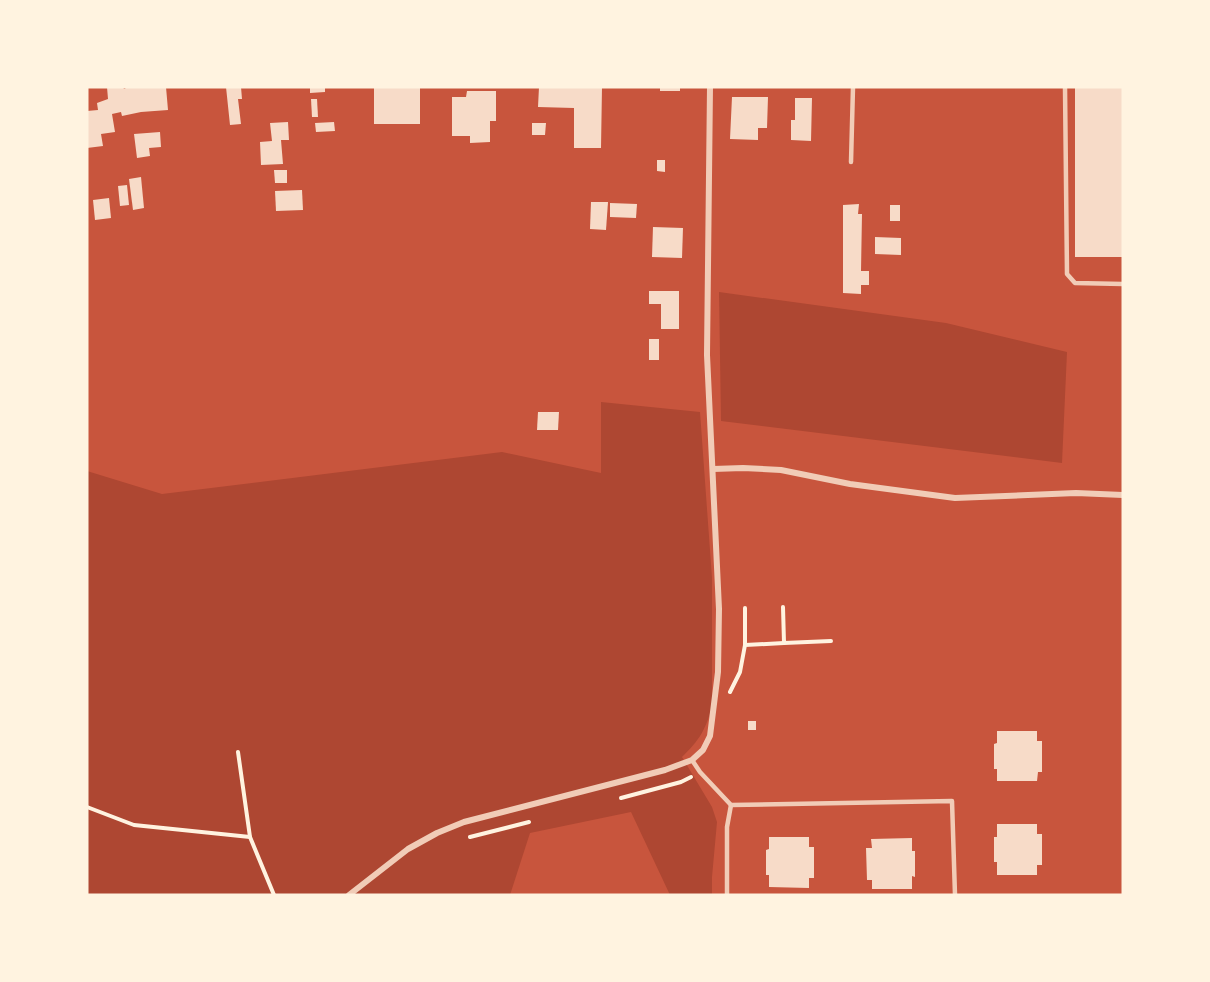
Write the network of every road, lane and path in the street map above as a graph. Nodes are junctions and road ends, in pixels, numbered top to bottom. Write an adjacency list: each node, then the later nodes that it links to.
1 (710, 87): 6 (street)
2 (853, 87): 4 (lane)
3 (1065, 87): 5 (lane)
4 (851, 162)
5 (1123, 284)
6 (713, 469): 7 (street); 15 (street)
7 (1123, 495)
8 (783, 607): 11 (path)
9 (745, 608): 12 (path)
10 (831, 641): 11 (path)
11 (784, 643): 12 (path)
12 (745, 645): 13 (path)
13 (740, 672)
14 (238, 752): 18 (path)
15 (692, 760): 16 (lane); 20 (street)
16 (730, 805): 21 (lane); 22 (lane)
17 (87, 807): 18 (path)
18 (250, 837): 19 (path)
19 (274, 895)
20 (349, 895)
21 (727, 895)
22 (955, 895)

